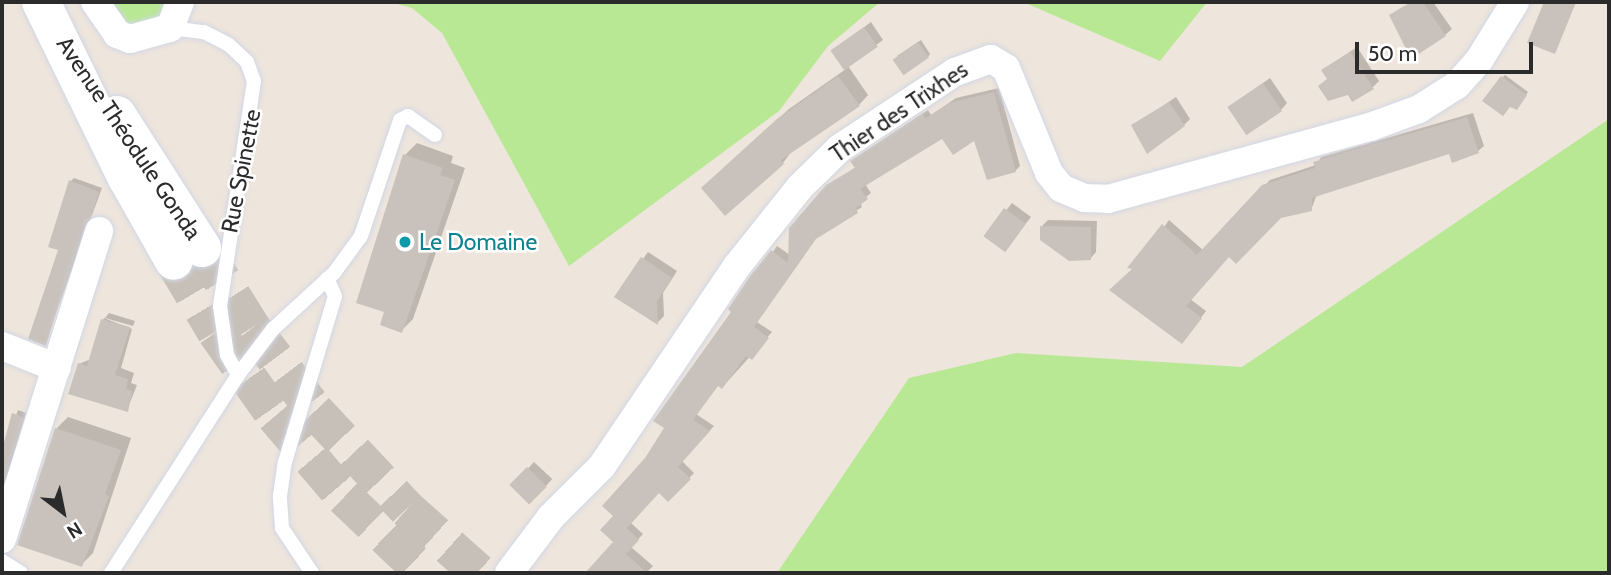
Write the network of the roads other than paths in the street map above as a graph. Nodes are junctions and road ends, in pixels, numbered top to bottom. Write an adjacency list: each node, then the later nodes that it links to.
1 (95, 2): 5 (street, Rue Spinette)
2 (180, 2): 5 (street)
3 (1515, 2): 18 (street, Thier des Trixhes)
4 (48, 15): 8 (main road, Avenue Théodule Gonda)
5 (170, 28): 12 (lane, Rue Spinette)
6 (435, 135): 9 (lane)
7 (99, 232): 11 (street)
8 (188, 254)
9 (327, 279): 12 (lane); 17 (lane)
10 (2, 346): 11 (street)
11 (57, 368): 13 (street)
12 (237, 375): 16 (lane)
13 (2, 539)
14 (2, 561): 15 (lane)
15 (21, 573)
16 (111, 573)
17 (312, 573)
18 (509, 573)

